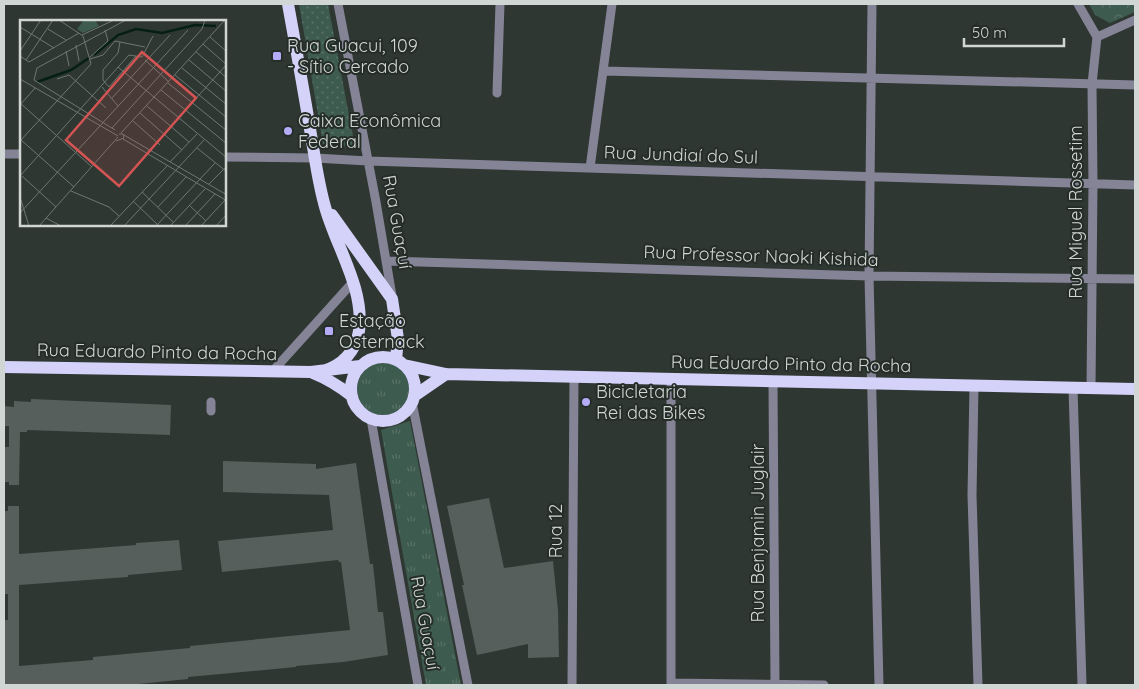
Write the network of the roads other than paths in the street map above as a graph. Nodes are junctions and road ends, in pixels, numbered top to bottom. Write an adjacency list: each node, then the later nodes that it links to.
1 (288, 4): 17 (main road, Rua Guaçuí)
2 (338, 4): 18 (street, Rua Guaçuí)
3 (500, 4): 13 (street)
4 (612, 4): 9 (street)
5 (872, 4): 10 (street)
6 (1078, 4): 8 (street)
7 (1135, 20): 8 (street)
8 (1097, 37): 11 (street, Rua Miguel Rossetim)
9 (604, 70): 10 (street); 19 (street)
10 (871, 78): 11 (street); 20 (street)
11 (1092, 84): 12 (street); 21 (street, Rua Miguel Rossetim)
12 (1135, 86)
13 (497, 93)
14 (4, 154): 15 (street)
15 (20, 154)
16 (226, 157): 17 (street, Rua Jundiaí do Sul)
17 (315, 158): 18 (street, Rua Jundiaí do Sul); 23 (main road, Rua Guaçuí)
18 (368, 161): 19 (street, Rua Jundiaí do Sul); 24 (street, Rua Guaçuí)
19 (590, 168): 20 (street, Rua Jundiaí do Sul)
20 (870, 177): 21 (street, Rua Jundiaí do Sul); 25 (street)
21 (1093, 184): 22 (street, Rua Jundiaí do Sul); 26 (street, Rua Miguel Rossetim)
22 (1135, 185)
23 (324, 203): 28 (main road, Rua Guaçuí); 29 (main road, Rua Guaçuí)
24 (386, 261): 25 (street, Rua Professor Naoki Kishida); 29 (street, Rua Guaçuí)
25 (869, 276): 26 (street, Rua Professor Naoki Kishida); 40 (street)
26 (1091, 278): 27 (street, Rua Professor Naoki Kishida); 43 (street, Rua Miguel Rossetim)
27 (1135, 279)
28 (353, 282): 29 (main road); 30 (main road, Rua Guaçuí); 34 (street)
29 (392, 299): 31 (main road, Rua Guaçuí)
30 (357, 339): 32 (main road); 35 (main road, Rua Eduardo Pinto da Rocha)
31 (400, 362): 32 (main road); 36 (main road, Rua Eduardo Pinto da Rocha); 46 (main road)
32 (364, 363): 35 (main road, Rua Eduardo Pinto da Rocha); 45 (main road)
33 (4, 368): 34 (main road, Rua Eduardo Pinto da Rocha)
34 (272, 372): 35 (main road, Rua Eduardo Pinto da Rocha)
35 (317, 372): 45 (main road, Rua Eduardo Pinto da Rocha)
36 (446, 374): 37 (main road, Rua Eduardo Pinto da Rocha); 46 (main road)
37 (574, 377): 38 (main road, Rua Eduardo Pinto da Rocha); 51 (street, Rua 12)
38 (671, 379): 39 (main road, Rua Eduardo Pinto da Rocha); 48 (street)
39 (773, 382): 40 (main road, Rua Eduardo Pinto da Rocha); 52 (street, Rua Benjamin Juglair)
40 (872, 384): 41 (main road, Rua Eduardo Pinto da Rocha); 54 (street)
41 (974, 386): 42 (main road, Rua Eduardo Pinto da Rocha); 55 (street)
42 (1073, 388): 43 (main road, Rua Eduardo Pinto da Rocha); 56 (street)
43 (1091, 388): 44 (main road, Rua Eduardo Pinto da Rocha)
44 (1135, 389)
45 (352, 396): 47 (main road)
46 (413, 399): 47 (main road); 50 (street, Rua Guaçuí)
47 (371, 419): 49 (street, Rua Guaçuí)
48 (671, 684): 52 (street)
49 (418, 685)
50 (468, 685)
51 (572, 685)
52 (775, 685): 53 (street)
53 (824, 685)
54 (879, 685)
55 (978, 685)
56 (1082, 685)

